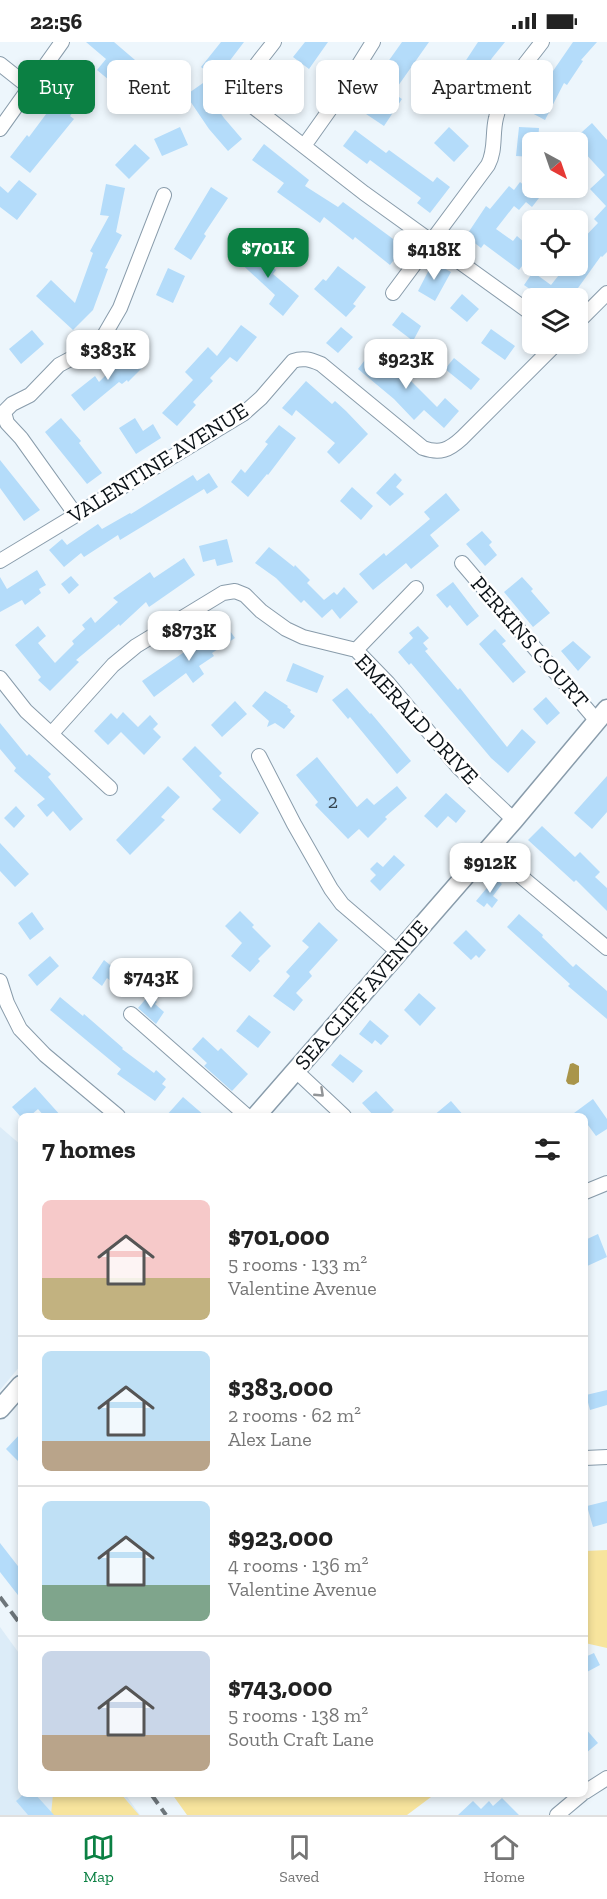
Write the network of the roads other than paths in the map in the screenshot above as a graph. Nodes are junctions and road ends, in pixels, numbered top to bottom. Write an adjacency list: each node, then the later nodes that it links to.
1 (62, 42): 5 (street)
2 (274, 42): 10 (street)
3 (373, 42): 10 (street)
4 (542, 42): 12 (street)
5 (49, 60)
6 (0, 64): 7 (street)
7 (18, 78)
8 (18, 103): 9 (street)
9 (0, 129)
10 (304, 146): 12 (street)
11 (164, 195): 18 (street)
12 (431, 241): 13 (street); 15 (street)
13 (393, 293)
14 (607, 293): 16 (street)
15 (522, 307)
16 (588, 312)
17 (546, 354): 18 (street, VALENTINE AVENUE)
18 (76, 514): 19 (street, VALENTINE AVENUE)
19 (0, 561)
20 (462, 563): 24 (street, PERKINS COURT)
21 (416, 588): 22 (street)
22 (356, 650): 25 (street, EMERALD DRIVE); 28 (street, EMERALD DRIVE)
23 (0, 678): 25 (street)
24 (602, 715): 28 (street, SEA CLIFF AVENUE)
25 (52, 733): 27 (street)
26 (259, 756): 31 (street)
27 (110, 788)
28 (514, 820): 29 (street, SEA CLIFF AVENUE)
29 (488, 849): 30 (street); 31 (street, SEA CLIFF AVENUE)
30 (607, 948)
31 (398, 952): 34 (street, SEA CLIFF AVENUE)
32 (0, 981): 35 (street)
33 (131, 1014): 36 (street)
34 (296, 1071): 37 (street, SEA CLIFF AVENUE); 38 (street, one-way to 38)
35 (114, 1113)
36 (244, 1113)
37 (259, 1113)
38 (341, 1113)
39 (607, 1183): 40 (street)
40 (588, 1191)
41 (18, 1388): 42 (street)
42 (0, 1409)
43 (607, 1457): 44 (street)
44 (588, 1458)
45 (607, 1778): 46 (street)
46 (588, 1790)
47 (579, 1797): 48 (street)
48 (557, 1815)

